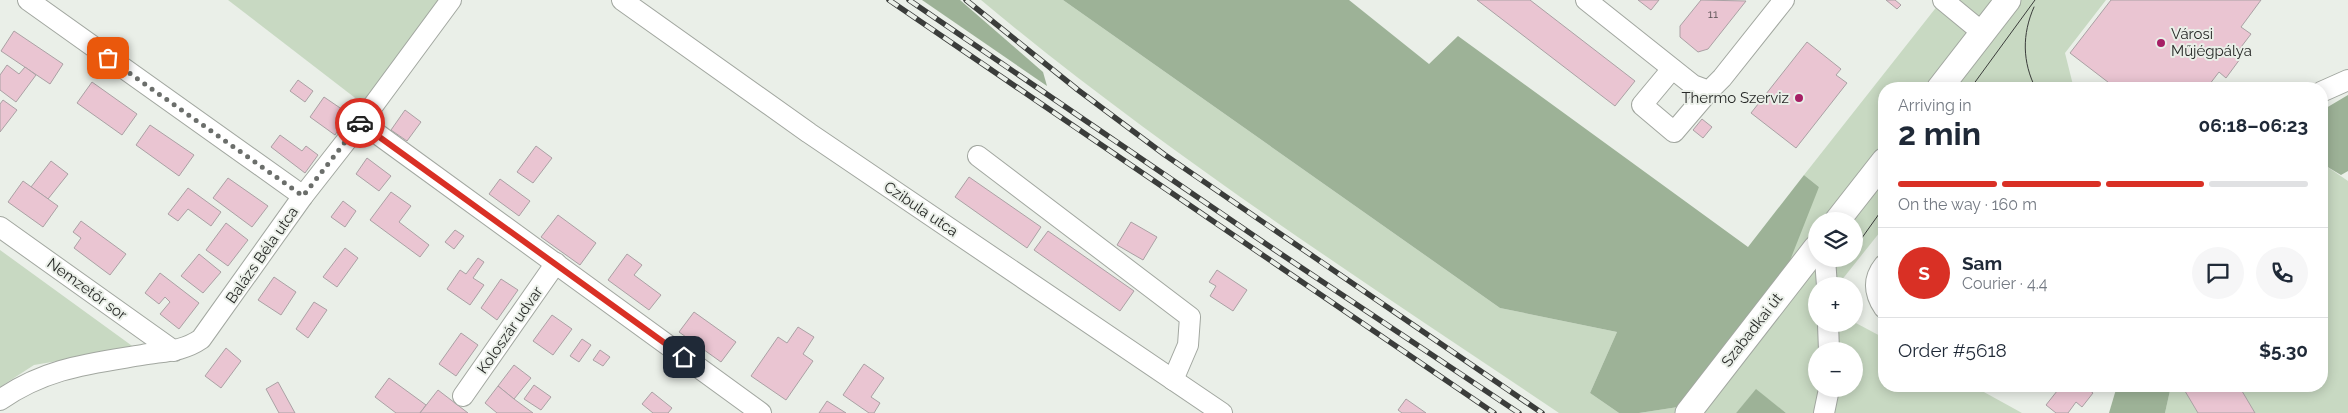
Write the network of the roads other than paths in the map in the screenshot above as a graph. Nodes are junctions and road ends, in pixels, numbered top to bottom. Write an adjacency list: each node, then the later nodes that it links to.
1 (28, 0): 17 (street)
2 (451, 0): 14 (street, Balázs Béla utca)
3 (622, 0): 25 (street, Czibula utca)
4 (1586, 0): 9 (street)
5 (1784, 0): 13 (street)
6 (1943, 0): 8 (street)
7 (2008, 0): 8 (main road)
8 (1983, 33): 11 (main road)
9 (1672, 69): 13 (street); 13 (street)
10 (2348, 80): 12 (street)
11 (1944, 82)
12 (2328, 89)
13 (1709, 90)
14 (361, 122): 17 (street, Balázs Béla utca); 21 (street)
15 (978, 156): 25 (street)
16 (1878, 169): 18 (main road)
17 (303, 196): 24 (street, Balázs Béla utca)
18 (1844, 212)
19 (0, 227): 24 (street, Nemzetőr sor)
20 (1808, 258): 31 (main road, Szabadkai út)
21 (556, 264): 26 (street, Koloszár udvar); 29 (street)
22 (1878, 274): 23 (street)
23 (1878, 300)
24 (174, 351): 28 (street, Balázs Béla utca)
25 (1173, 380): 30 (street, Czibula utca)
26 (463, 396)
27 (1827, 397): 32 (street)
28 (0, 400)
29 (750, 410)
30 (1222, 413)
31 (1688, 413)
32 (1824, 413)

